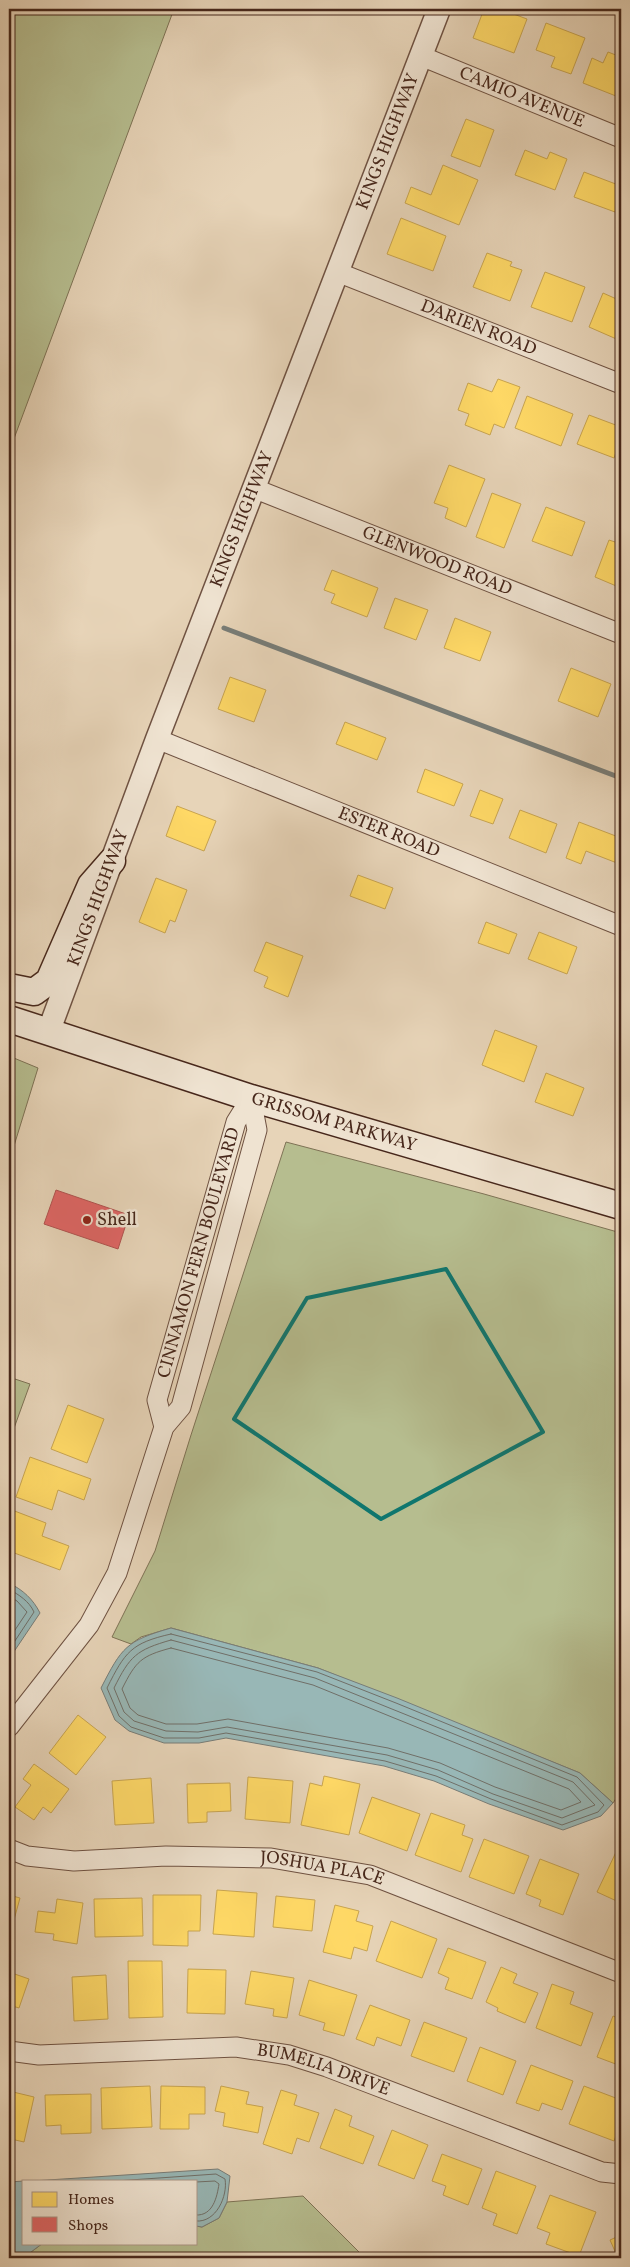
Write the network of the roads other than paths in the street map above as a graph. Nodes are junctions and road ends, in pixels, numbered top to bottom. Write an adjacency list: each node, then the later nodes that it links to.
1 (439, 9): 2 (street, KINGS HIGHWAY)
2 (421, 56): 3 (street, CAMIO AVENUE); 4 (street, KINGS HIGHWAY)
3 (621, 138)
4 (337, 272): 5 (street, DARIEN ROAD); 6 (street, KINGS HIGHWAY)
5 (621, 384)
6 (253, 488): 7 (street, GLENWOOD ROAD); 8 (street, KINGS HIGHWAY)
7 (621, 634)
8 (157, 739): 9 (street, KINGS HIGHWAY); 10 (street, ESTER ROAD)
9 (112, 861): 11 (main road); 14 (street, KINGS HIGHWAY)
10 (621, 926)
11 (9, 987)
12 (9, 1012): 14 (main road, GRISSOM PARKWAY)
13 (9, 1019): 14 (main road, GRISSOM PARKWAY)
14 (48, 1033): 15 (main road, GRISSOM PARKWAY)
15 (251, 1098): 16 (main road, GRISSOM PARKWAY); 17 (street, CINNAMON FERN BOULEVARD)
16 (621, 1206)
17 (9, 1727)
18 (9, 1849): 19 (street, JOSHUA PLACE)
19 (621, 1973)
20 (9, 2051): 21 (street, BUMELIA DRIVE)
21 (621, 2174)

